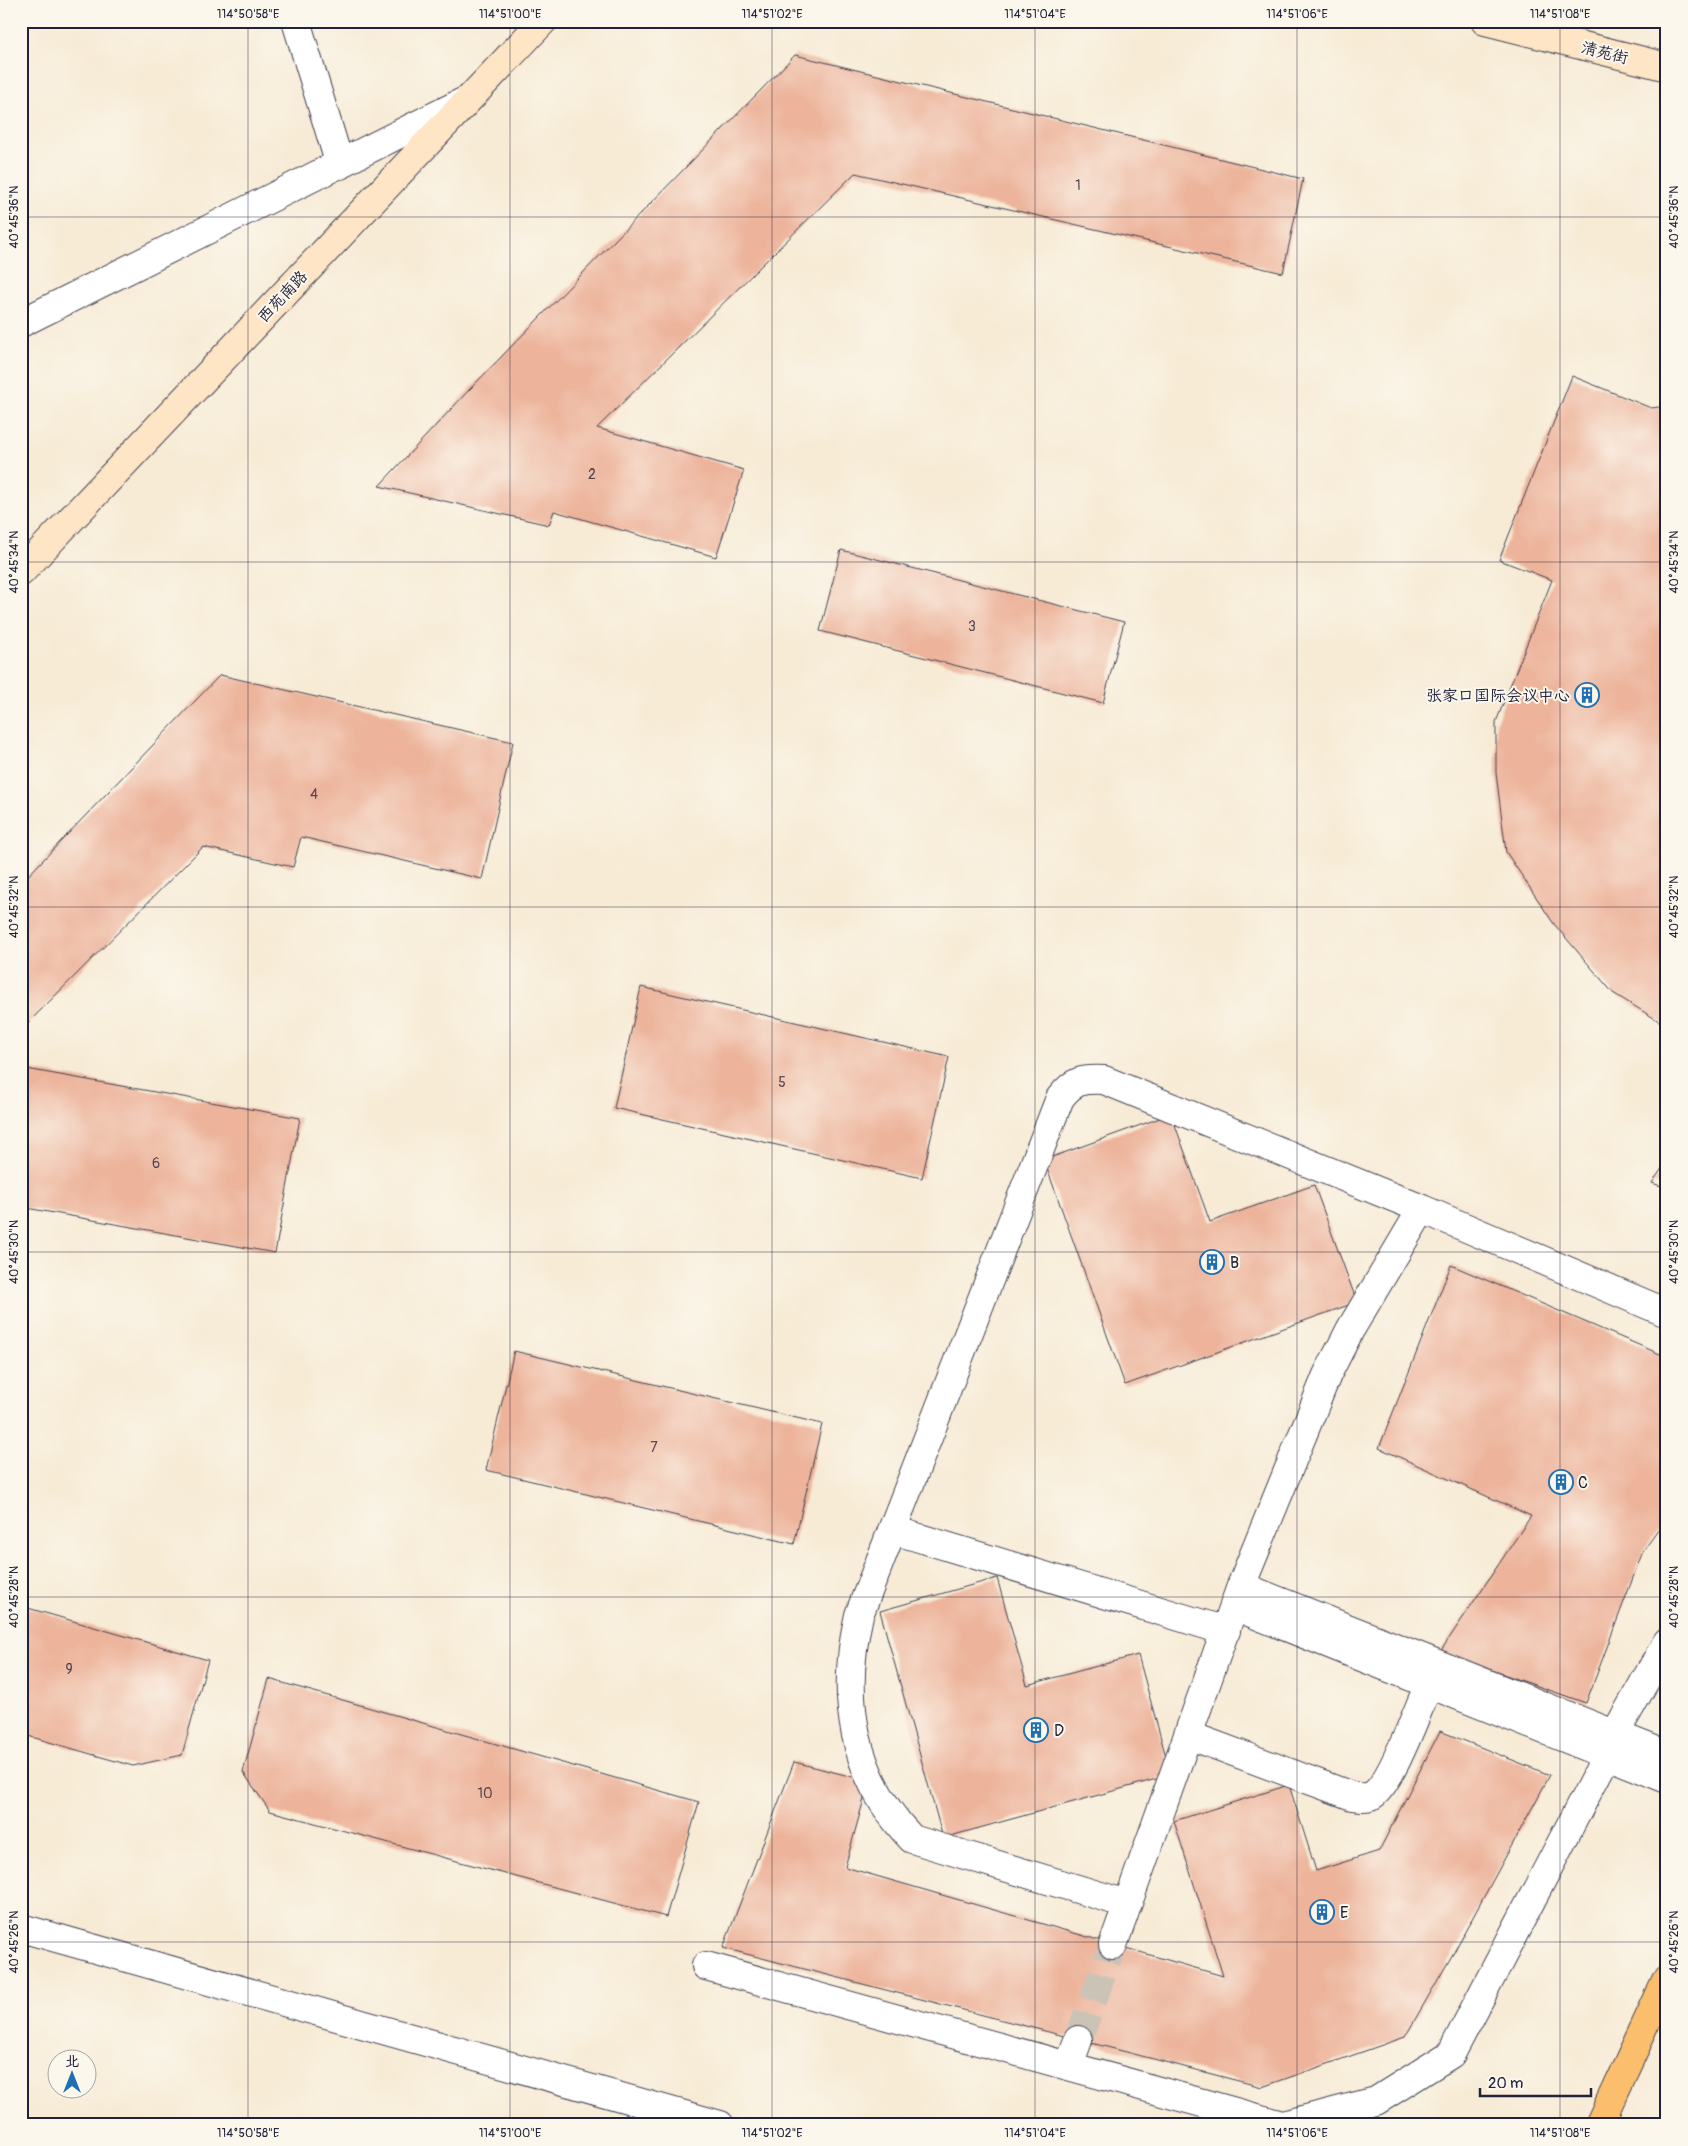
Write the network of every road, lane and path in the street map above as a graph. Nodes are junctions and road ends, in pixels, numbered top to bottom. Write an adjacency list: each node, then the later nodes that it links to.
1 (296, 21): 6 (street)
2 (543, 21): 5 (main road, 西苑南路)
3 (1485, 21): 4 (main road, 清苑街)
4 (1667, 67)
5 (468, 100): 6 (street); 8 (main road, 西苑南路)
6 (340, 165): 7 (street)
7 (21, 324)
8 (21, 572)
9 (1422, 1209): 10 (street); 11 (street); 12 (street)
10 (1667, 1313)
11 (892, 1530): 12 (street); 19 (street)
12 (1234, 1608): 14 (street); 15 (street); 16 (street)
13 (1667, 1642): 16 (street)
14 (1429, 1684): 15 (street); 16 (street)
15 (1188, 1736): 19 (street)
16 (1611, 1744): 17 (street); 18 (street); 27 (street)
17 (1667, 1754)
18 (1667, 1779)
19 (1127, 1904): 21 (street)
20 (21, 1928): 26 (street)
21 (1113, 1945)
22 (706, 1966): 25 (street)
23 (1667, 1979): 28 (main road)
24 (1078, 2040): 25 (street)
25 (1069, 2065): 27 (street)
26 (720, 2125)
27 (1282, 2125)
28 (1600, 2125)

